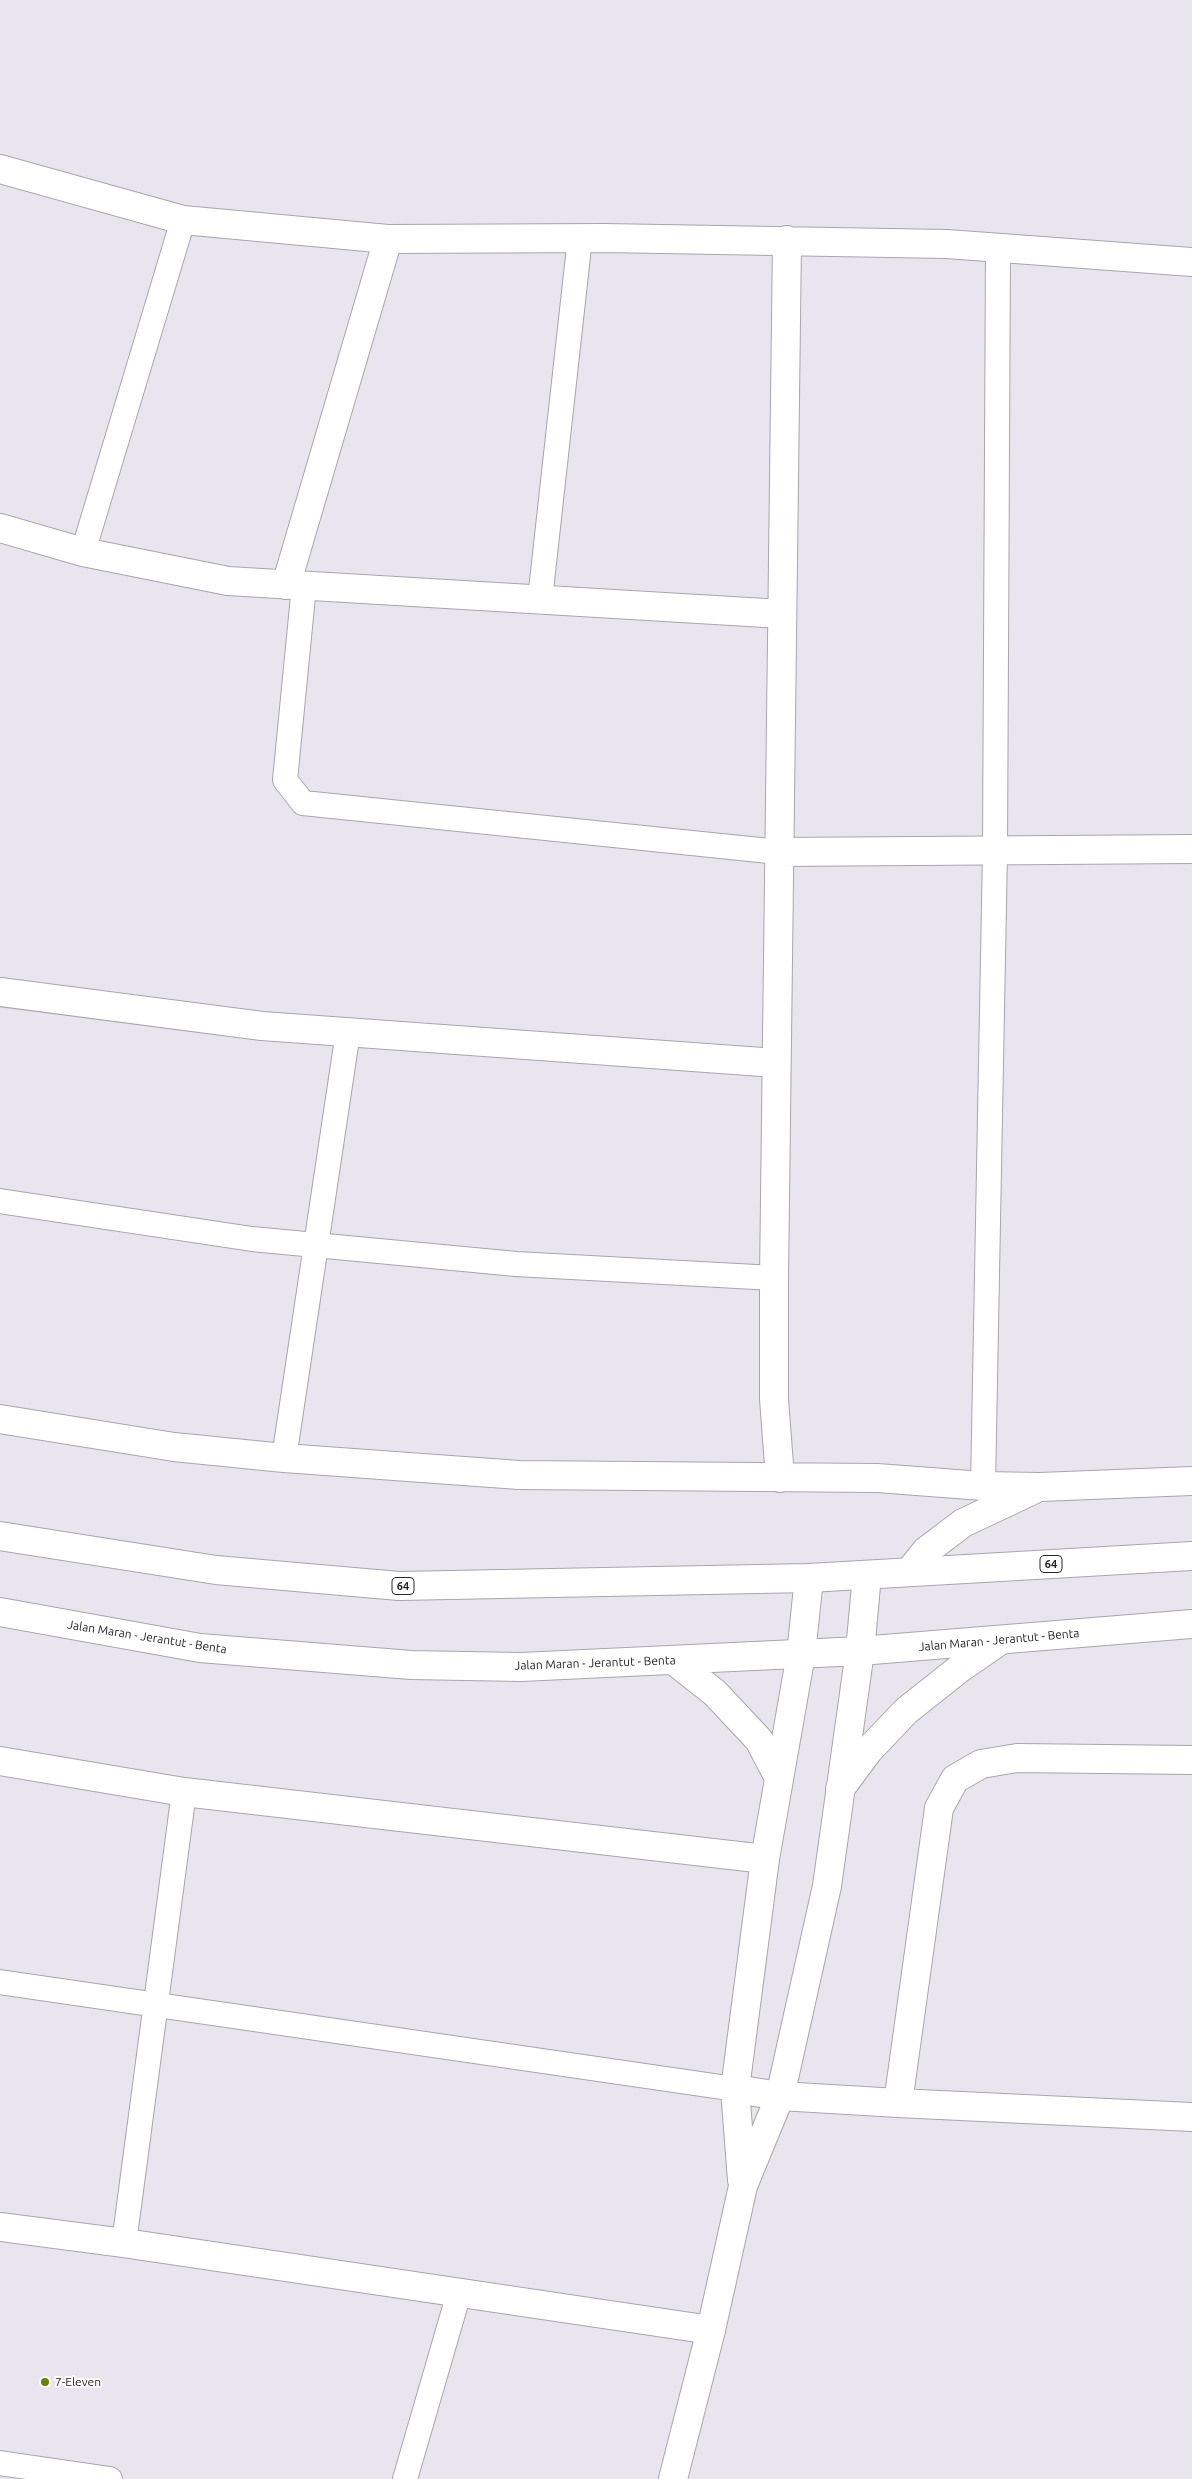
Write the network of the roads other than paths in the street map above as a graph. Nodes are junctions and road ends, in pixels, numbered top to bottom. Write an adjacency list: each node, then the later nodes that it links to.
1 (0, 169): 2 (street)
2 (183, 220): 4 (street); 9 (lane)
3 (580, 238): 4 (street); 5 (street); 11 (lane)
4 (388, 239): 10 (street)
5 (787, 240): 6 (street); 12 (street)
6 (998, 247): 7 (street); 14 (lane)
7 (1192, 262)
8 (0, 528): 9 (street)
9 (83, 552): 10 (street)
10 (295, 586): 11 (street); 15 (lane)
11 (540, 599): 12 (street)
12 (782, 614): 15 (street)
13 (1192, 849): 14 (street)
14 (995, 851): 15 (street); 26 (lane)
15 (779, 852): 18 (street)
16 (0, 992): 17 (street)
17 (348, 1032): 18 (street); 20 (lane)
18 (776, 1063): 21 (street)
19 (0, 1201): 20 (lane)
20 (314, 1244): 21 (lane); 23 (lane)
21 (774, 1278): 24 (street)
22 (0, 1419): 23 (street)
23 (284, 1458): 24 (street)
24 (780, 1478): 26 (street)
25 (1192, 1480): 27 (street)
26 (983, 1486): 27 (street)
27 (1040, 1487): 30 (street)
28 (0, 1536): 32 (street, 64)
29 (1192, 1556): 30 (street, 64)
30 (909, 1572): 31 (street, 64)
31 (868, 1575): 32 (street, 64); 36 (street)
32 (809, 1578): 37 (street)
33 (0, 1612): 38 (street, Jalan Maran - Jerantut - Benta)
34 (1192, 1624): 35 (street, Jalan Maran - Jerantut - Benta)
35 (1002, 1640): 36 (street, Jalan Maran - Jerantut - Benta); 42 (street)
36 (860, 1651): 37 (street, Jalan Maran - Jerantut - Benta); 42 (street)
37 (801, 1654): 38 (street, Jalan Maran - Jerantut - Benta); 41 (street)
38 (673, 1660): 41 (street)
39 (1192, 1760): 49 (street)
40 (0, 1761): 43 (street)
41 (779, 1778): 44 (street)
42 (840, 1790): 48 (street)
43 (184, 1792): 44 (street); 46 (lane)
44 (765, 1859): 47 (street)
45 (0, 1982): 46 (lane)
46 (155, 2004): 47 (lane); 53 (lane)
47 (735, 2089): 48 (street); 51 (street)
48 (780, 2096): 49 (street); 51 (street)
49 (898, 2104): 50 (street)
50 (1192, 2117)
51 (742, 2186): 55 (street)
52 (0, 2227): 53 (street)
53 (124, 2243): 54 (street)
54 (459, 2293): 55 (street); 58 (lane)
55 (711, 2330): 59 (street)
56 (0, 2463): 57 (lane)
57 (110, 2479)
58 (405, 2479)
59 (673, 2479)

